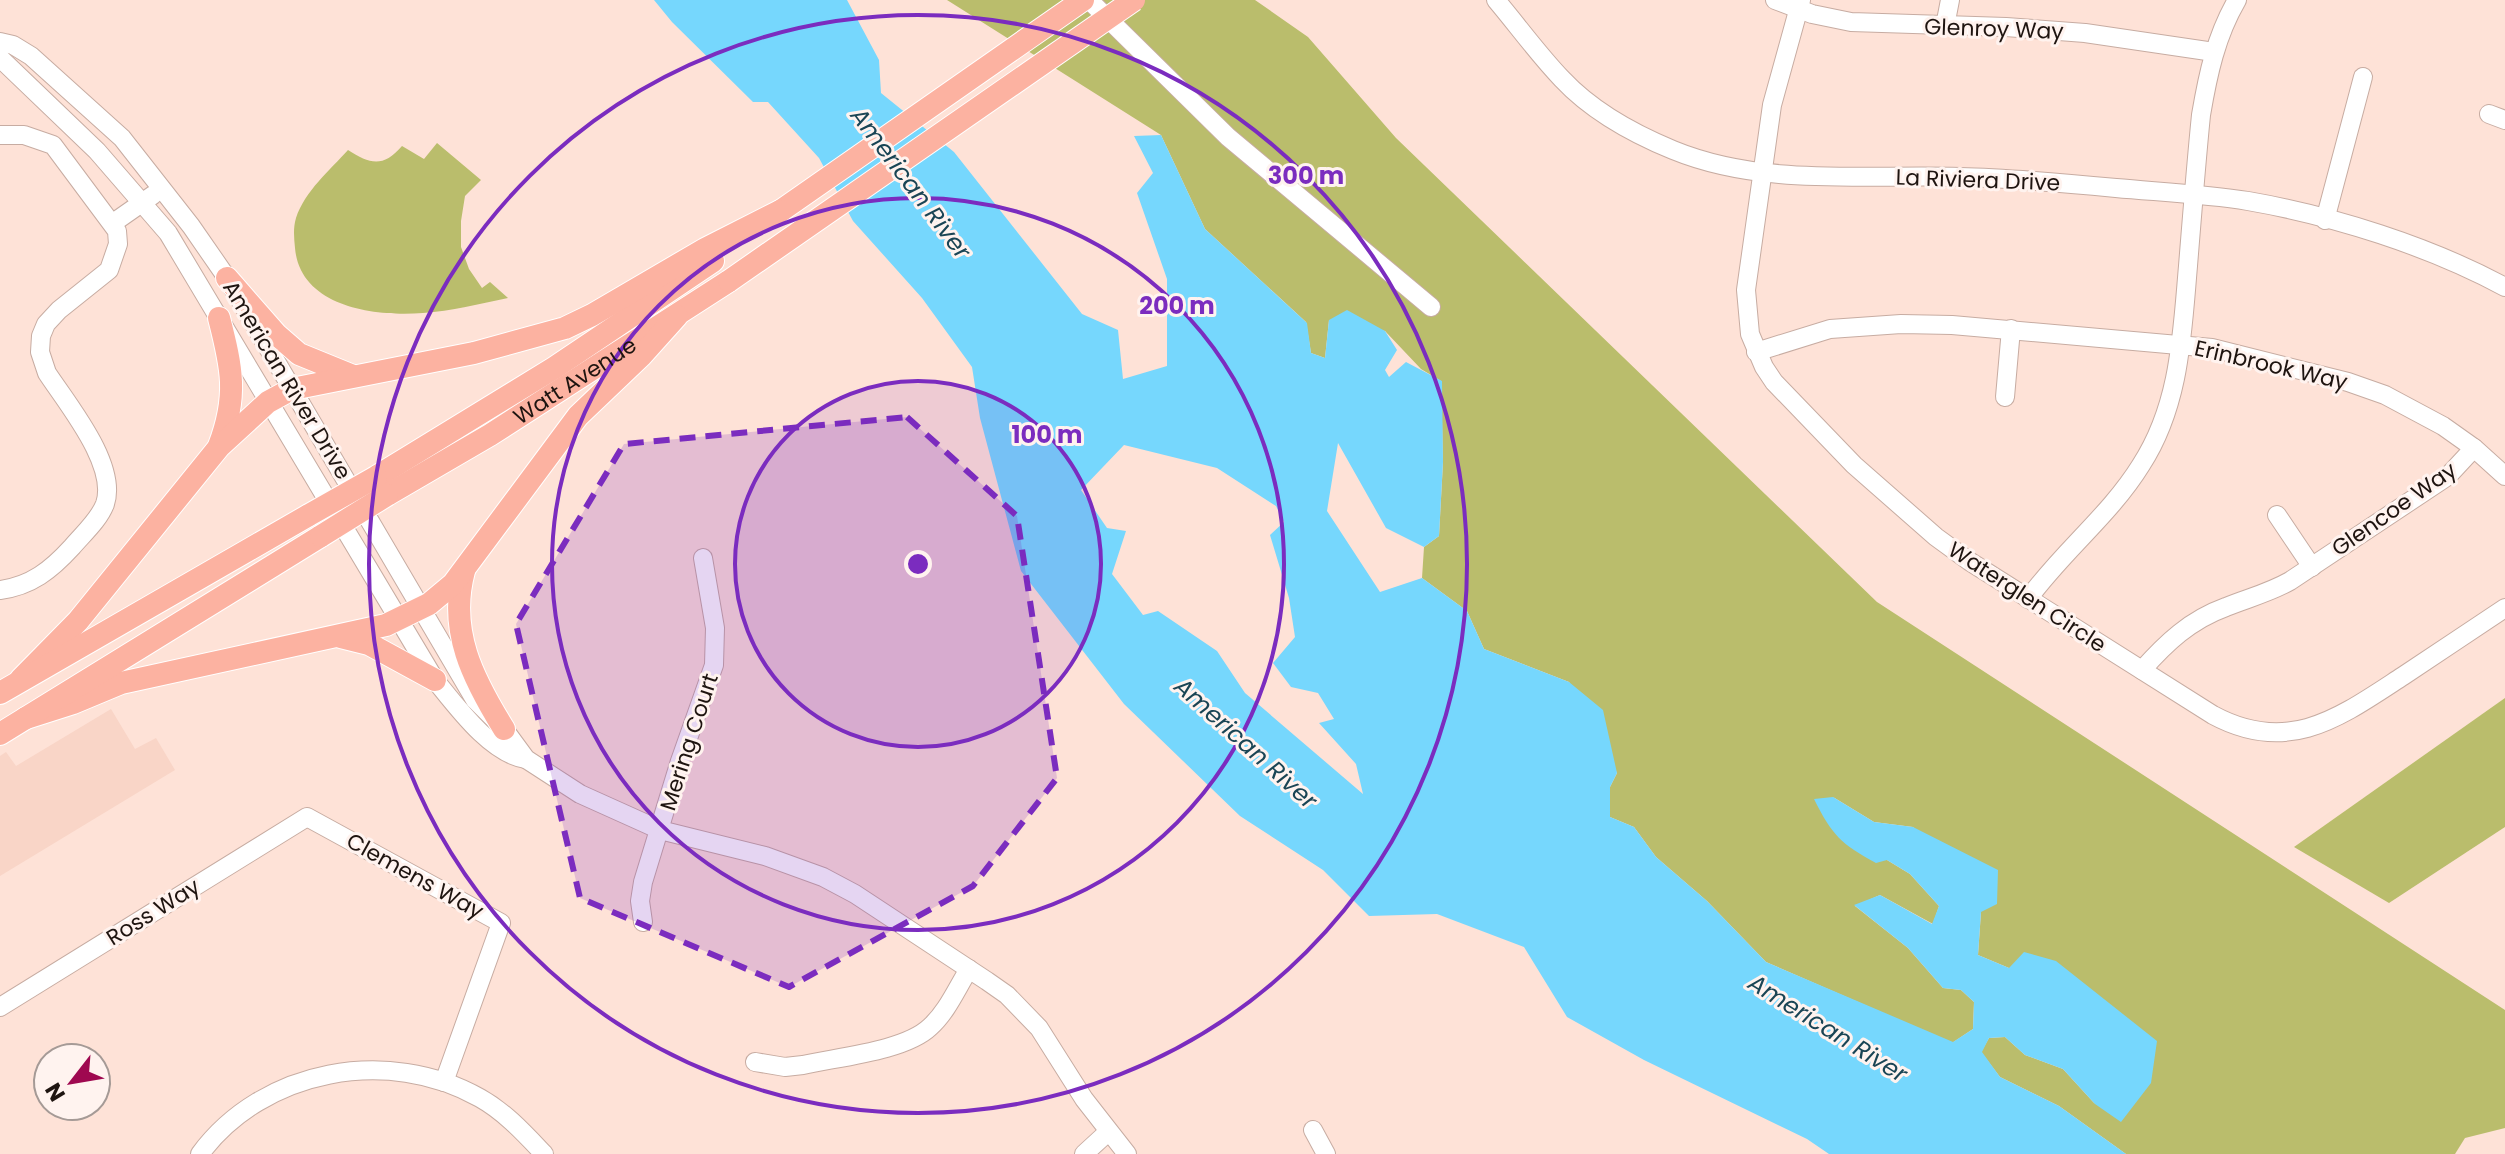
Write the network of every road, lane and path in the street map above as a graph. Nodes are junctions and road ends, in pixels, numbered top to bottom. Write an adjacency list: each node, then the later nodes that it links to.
1 (1083, 0): 21 (main road, Watt Avenue)
2 (1089, 0): 24 (street)
3 (1134, 0): 25 (main road, Watt Avenue, bridge)
4 (1496, 0): 15 (street, La Riviera Drive)
5 (1775, 0): 8 (street, Glenroy Way)
6 (1950, 0): 9 (street)
7 (2237, 0): 11 (street)
8 (1799, 4): 9 (street, Glenroy Way); 15 (street, Waterglen Circle)
9 (1945, 26): 11 (street, Glenroy Way)
10 (0, 42): 16 (street, American River Drive)
11 (2214, 52): 17 (street)
12 (0, 58): 18 (street, American River Drive)
13 (2363, 77): 19 (street)
14 (0, 135): 20 (street)
15 (1761, 173): 17 (street, La Riviera Drive); 29 (street, Waterglen Circle)
16 (162, 189): 18 (street); 22 (street, American River Drive)
17 (2194, 195): 19 (street, La Riviera Drive); 28 (street)
18 (143, 201): 20 (street); 26 (street, American River Drive)
19 (2325, 220): 23 (street, La Riviera Drive)
20 (113, 223): 42 (street)
21 (710, 254): 30 (main road); 37 (main road, Watt Avenue)
22 (227, 278): 30 (main road); 31 (street, American River Drive)
23 (2505, 287)
24 (1431, 307)
25 (677, 316): 37 (main road, Watt Avenue); 41 (main road)
26 (219, 318): 33 (street, American River Drive); 34 (main road)
27 (2011, 329): 28 (street, Erinbrook Way); 29 (street, Erinbrook Way); 32 (street)
28 (2181, 344): 35 (street, Erinbrook Way); 43 (street)
29 (1756, 352): 43 (street, Waterglen Circle)
30 (354, 376): 31 (main road)
31 (292, 389): 33 (main road); 44 (street, American River Drive)
32 (2005, 397)
33 (268, 402): 34 (main road); 46 (street, American River Drive)
34 (219, 447): 49 (main road)
35 (2474, 448): 36 (street, Erinbrook Way); 40 (street, Glencoe Way)
36 (2505, 476)
37 (382, 486): 49 (main road, Watt Avenue, bridge); 52 (main road, Watt Avenue, bridge)
38 (2277, 515): 40 (street, Glencoe Way)
39 (703, 558): 57 (street, Mering Court)
40 (2312, 567): 48 (street, Glencoe Way)
41 (464, 569): 44 (main road); 53 (main road)
42 (0, 590)
43 (2028, 599): 48 (street, Waterglen Circle)
44 (422, 607): 46 (main road); 53 (street, American River Drive)
45 (2505, 608): 48 (street, Waterglen Circle)
46 (398, 617): 47 (main road); 50 (street, American River Drive)
47 (336, 636): 50 (main road); 52 (main road)
48 (2142, 670)
49 (21, 679): 51 (main road, Watt Avenue)
50 (435, 680): 55 (street, American River Drive)
51 (0, 693)
52 (26, 718): 54 (main road, Watt Avenue)
53 (504, 729): 55 (street, American River Drive)
54 (0, 734)
55 (526, 759): 57 (street, American River Drive)
56 (307, 817): 60 (street, Ross Way); 62 (street, Clemens Way)
57 (660, 830): 58 (street, Mering Court); 59 (street, American River Drive)
58 (643, 922)
59 (969, 969): 61 (street); 64 (street, American River Drive)
60 (0, 1007)
61 (755, 1062)
62 (444, 1082): 65 (street); 66 (street)
63 (1313, 1130): 69 (street)
64 (1108, 1132): 67 (street); 68 (street, American River Drive)
65 (200, 1154)
66 (544, 1154)
67 (1084, 1154)
68 (1127, 1154)
69 (1326, 1154)

